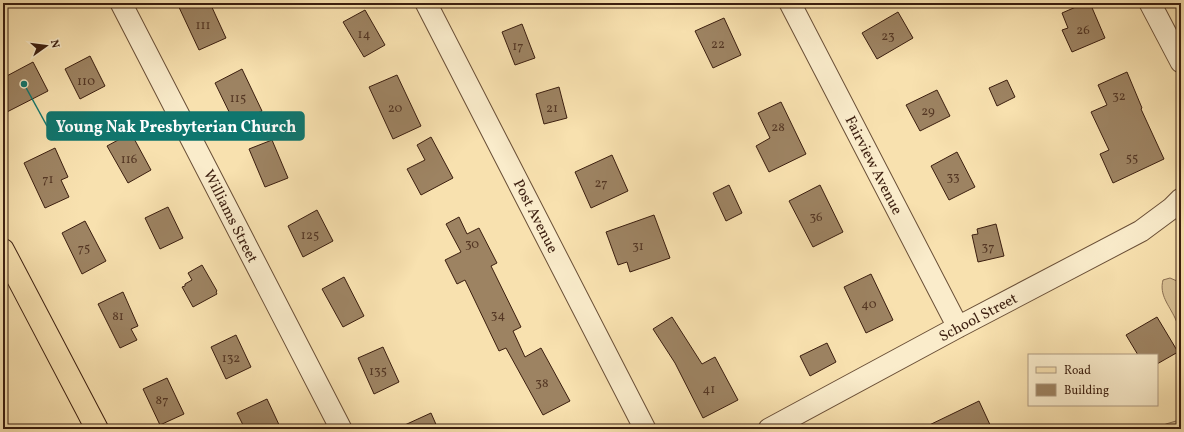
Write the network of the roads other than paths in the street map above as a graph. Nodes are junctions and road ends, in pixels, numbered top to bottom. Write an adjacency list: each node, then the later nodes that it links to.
1 (121, 3): 10 (street, Williams Street)
2 (426, 3): 11 (street, Post Avenue)
3 (790, 3): 8 (street, Fairview Avenue)
4 (1150, 3): 5 (street)
5 (1181, 62)
6 (1181, 199): 8 (street, School Street)
7 (3, 250): 9 (main road)
8 (958, 327): 12 (street, School Street)
9 (97, 429)
10 (342, 429)
11 (645, 429)
12 (769, 429)

